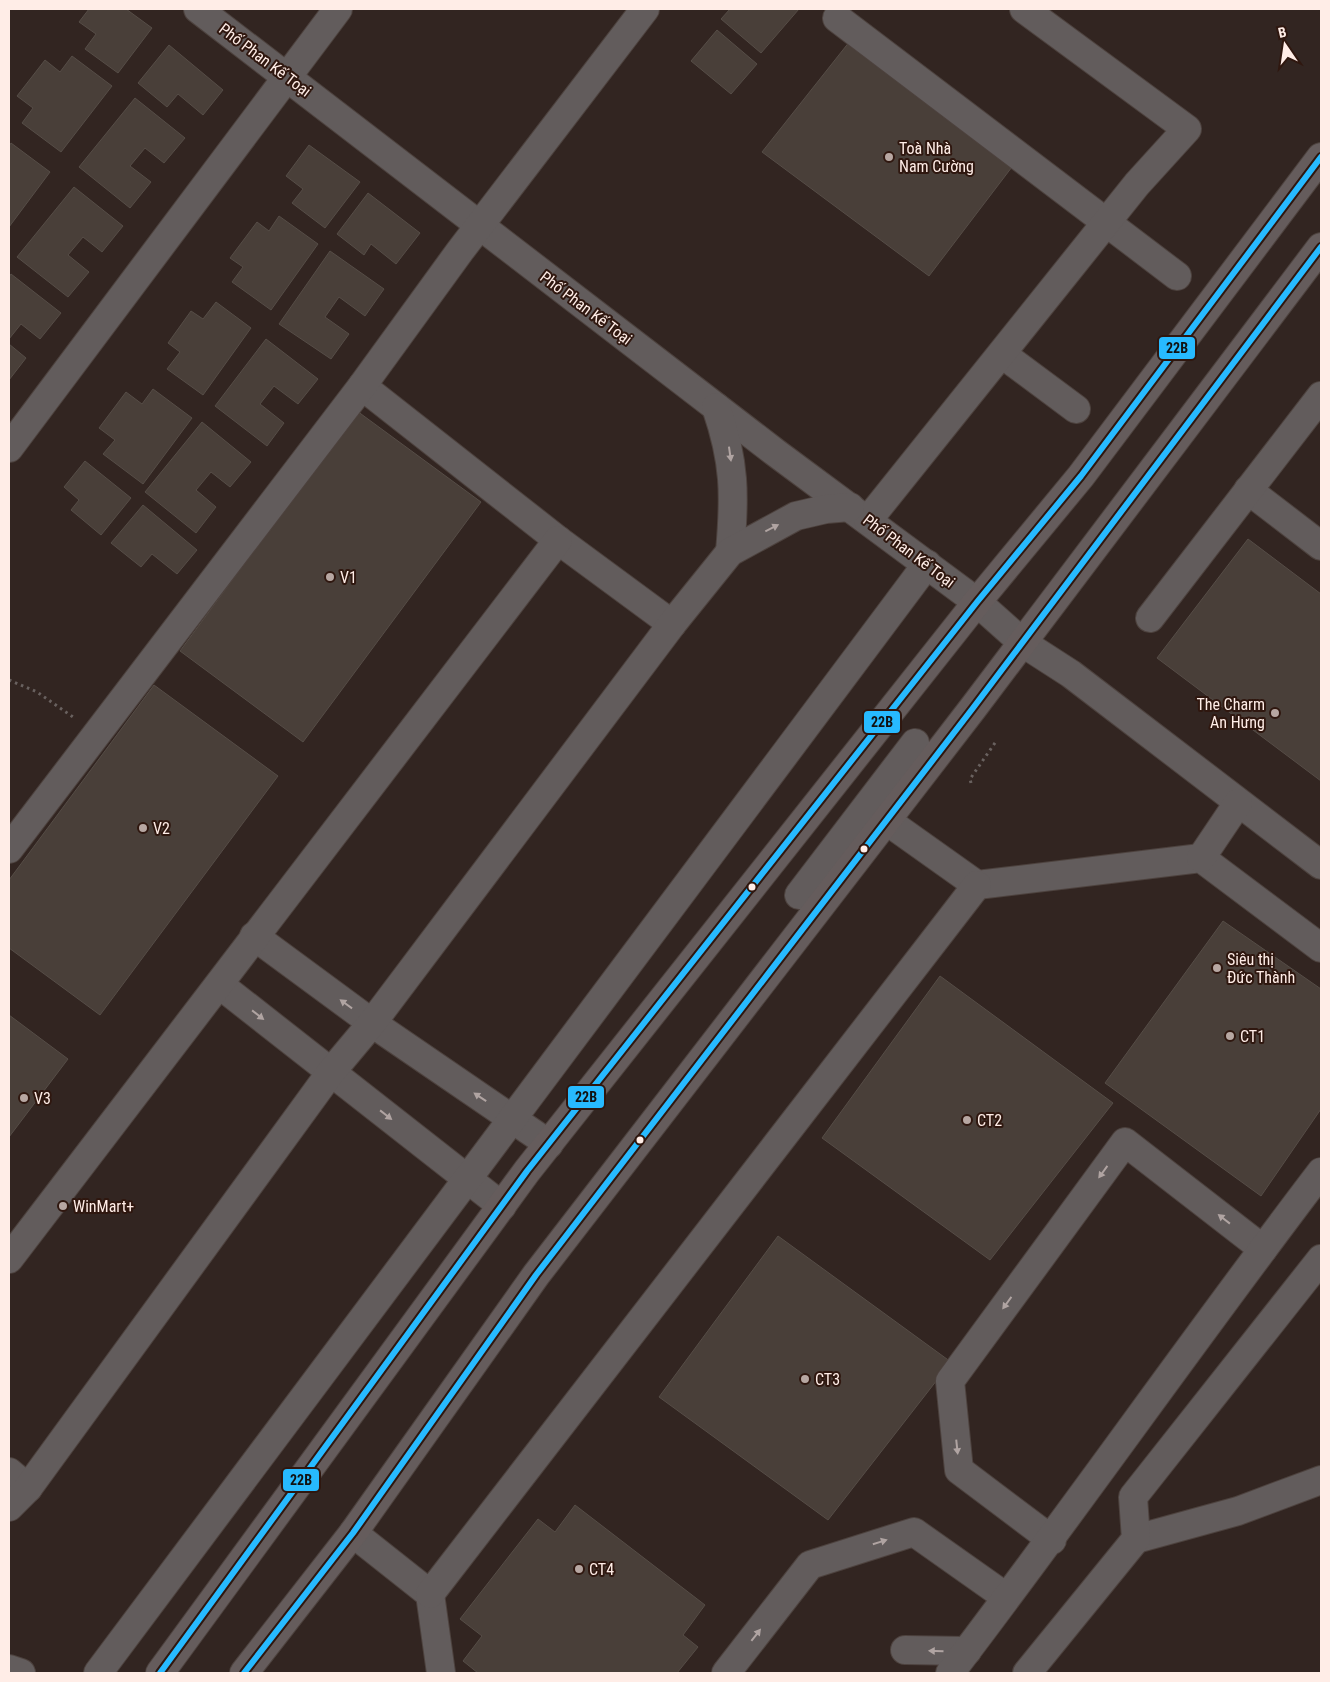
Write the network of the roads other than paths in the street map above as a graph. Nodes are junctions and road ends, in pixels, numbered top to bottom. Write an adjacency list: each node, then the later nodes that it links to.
1 (198, 9): 6 (street, Phố Phan Kế Toại)
2 (338, 9): 6 (street)
3 (645, 9): 9 (street)
4 (1024, 9): 8 (street)
5 (837, 18): 8 (street)
6 (287, 76): 9 (street, Phố Phan Kế Toại); 17 (street)
7 (1321, 157): 24 (main road)
8 (1105, 224): 11 (street); 12 (street)
9 (479, 226): 13 (street); 15 (street, Phố Phan Kế Toại)
10 (1321, 247): 27 (main road)
11 (1177, 276)
12 (1002, 354): 16 (street); 19 (street)
13 (362, 386): 20 (street); 31 (street)
14 (1321, 396): 18 (street)
15 (716, 407): 19 (street, Phố Phan Kế Toại); 22 (street, one-way to 22)
16 (1076, 409)
17 (9, 448)
18 (1248, 490): 21 (street); 25 (street)
19 (859, 513): 22 (street, one-way to 19); 23 (street, Phố Phan Kế Toại)
20 (558, 540): 26 (street); 36 (street)
21 (1321, 546)
22 (730, 552): 26 (street)
23 (927, 564): 24 (street, Phố Phan Kế Toại); 41 (street)
24 (977, 602): 27 (street, Phố Phan Kế Toại); 42 (main road)
25 (1150, 618)
26 (672, 624): 39 (street)
27 (1023, 643): 29 (street, Phố Phan Kế Toại); 30 (main road)
28 (915, 743): 35 (street)
29 (1238, 803): 32 (street); 33 (street, Phố Phan Kế Toại)
30 (886, 820): 34 (street); 52 (main road)
31 (9, 849)
32 (1201, 858): 34 (street); 37 (street)
33 (1321, 865)
34 (977, 885): 55 (street)
35 (799, 895)
36 (254, 936): 38 (street); 39 (street, one-way to 36)
37 (1321, 948)
38 (220, 985): 40 (street, one-way to 40); 47 (street)
39 (372, 1023): 40 (street); 41 (street, one-way to 39)
40 (331, 1072): 44 (street, one-way to 44); 49 (street)
41 (512, 1119): 42 (street); 44 (street)
42 (549, 1144): 45 (main road)
43 (1321, 1172): 46 (street)
44 (468, 1179): 45 (street); 61 (street)
45 (502, 1206): 62 (main road)
46 (1263, 1248): 54 (street); 54 (street, one-way to 54)
47 (9, 1259)
48 (1321, 1259): 53 (street)
49 (18, 1480): 51 (street)
50 (1321, 1480): 53 (street)
51 (9, 1508)
52 (353, 1533): 55 (street); 63 (main road)
53 (1136, 1539): 67 (street)
54 (1052, 1540): 56 (street)
55 (430, 1594): 64 (street)
56 (1006, 1597): 58 (street); 65 (street, one-way to 56)
57 (905, 1650): 58 (street, one-way to 57)
58 (967, 1651): 66 (street)
59 (9, 1669): 60 (street)
60 (21, 1673)
61 (98, 1673)
62 (160, 1673)
63 (244, 1673)
64 (441, 1673)
65 (726, 1673)
66 (950, 1673)
67 (1027, 1673)

